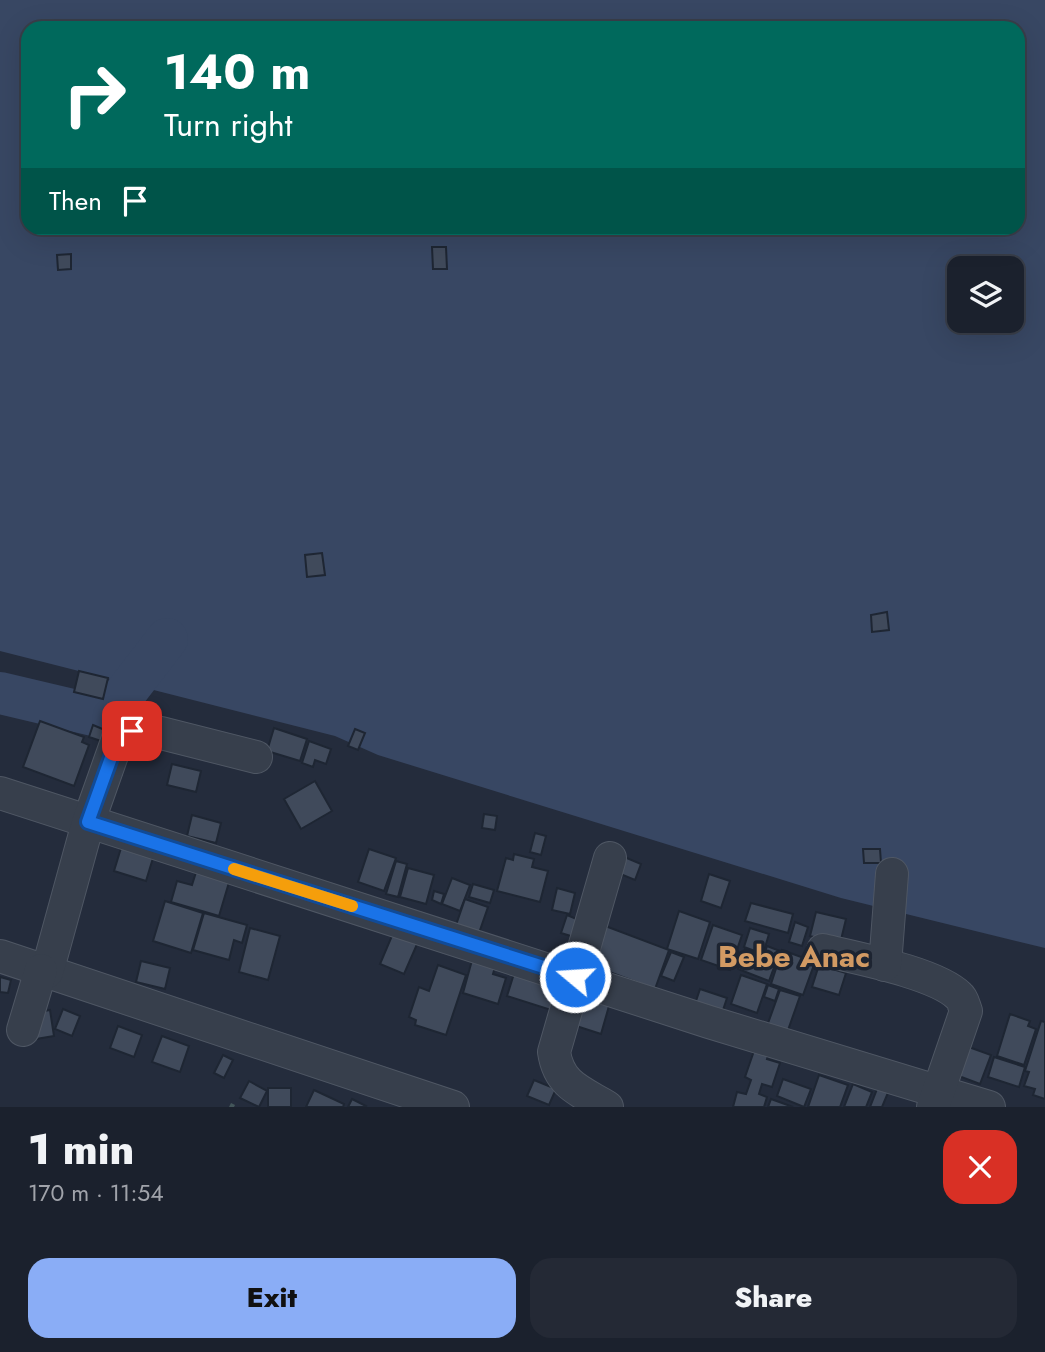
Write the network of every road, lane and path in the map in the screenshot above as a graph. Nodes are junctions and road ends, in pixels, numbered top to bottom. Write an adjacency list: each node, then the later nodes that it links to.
1 (256, 757): 3 (street)
2 (0, 793): 3 (street)
3 (88, 822): 9 (street); 10 (street)
4 (610, 858): 10 (street)
5 (892, 874): 8 (street)
6 (823, 950): 8 (street)
7 (0, 956): 9 (street)
8 (884, 965): 12 (street)
9 (44, 971): 11 (street); 13 (street)
10 (575, 977): 12 (street); 14 (street)
11 (23, 1030)
12 (936, 1099): 15 (street)
13 (453, 1107)
14 (607, 1107)
15 (989, 1107)

